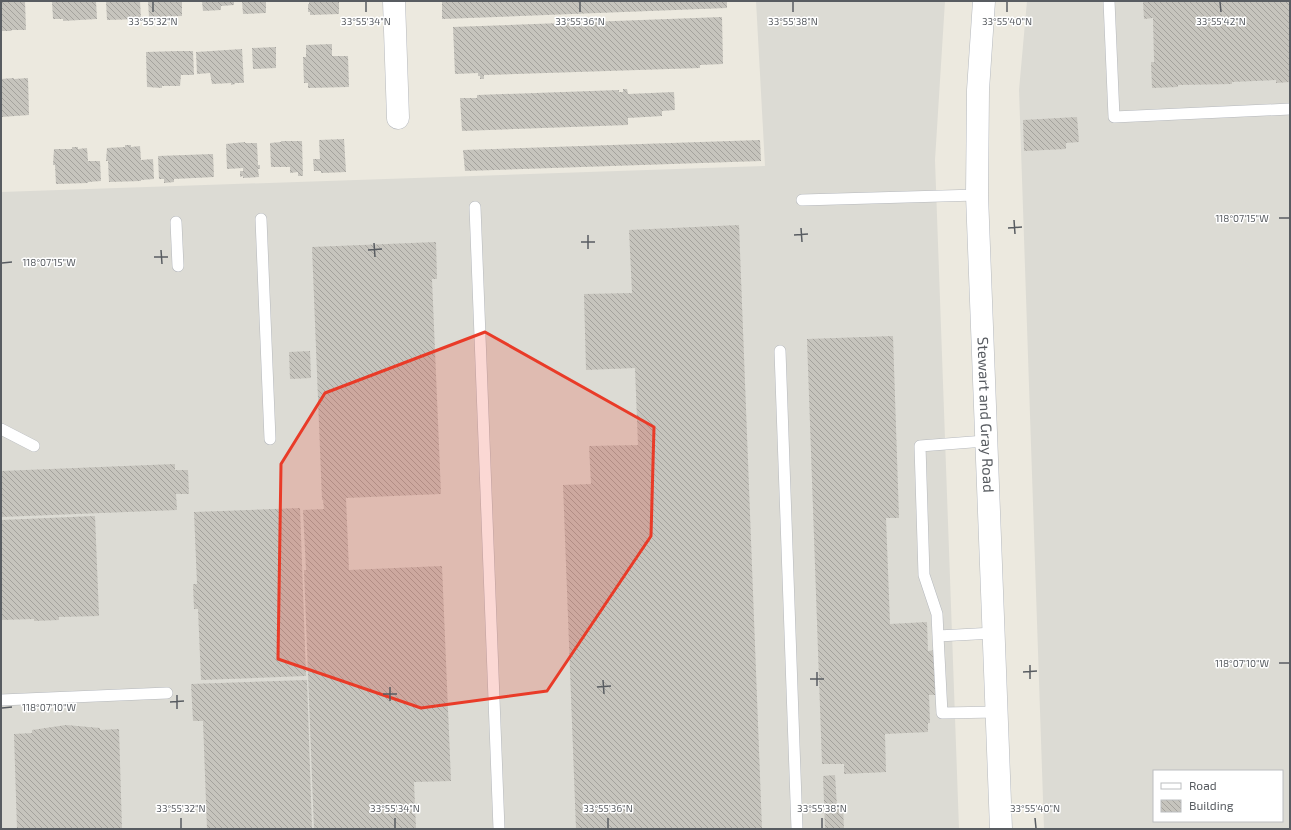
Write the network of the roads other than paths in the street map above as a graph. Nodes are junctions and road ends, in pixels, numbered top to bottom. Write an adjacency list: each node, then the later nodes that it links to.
1 (394, 1): 5 (main road)
2 (984, 1): 6 (main road, Stewart and Gray Road)
3 (1109, 1): 4 (lane)
4 (1290, 109)
5 (398, 118)
6 (977, 195): 7 (lane); 15 (main road, Stewart and Gray Road)
7 (802, 200)
8 (475, 206): 22 (lane)
9 (261, 219): 14 (lane)
10 (176, 222): 11 (lane)
11 (178, 266)
12 (780, 351): 23 (lane)
13 (1, 429): 16 (lane)
14 (270, 439)
15 (985, 442): 17 (main road, Stewart and Gray Road); 18 (lane)
16 (34, 446)
17 (994, 633): 18 (lane); 21 (main road, Stewart and Gray Road)
18 (938, 636): 21 (lane)
19 (167, 693): 20 (lane)
20 (1, 700)
21 (997, 712): 24 (main road, Stewart and Gray Road)
22 (499, 829)
23 (797, 829)
24 (1001, 829)

